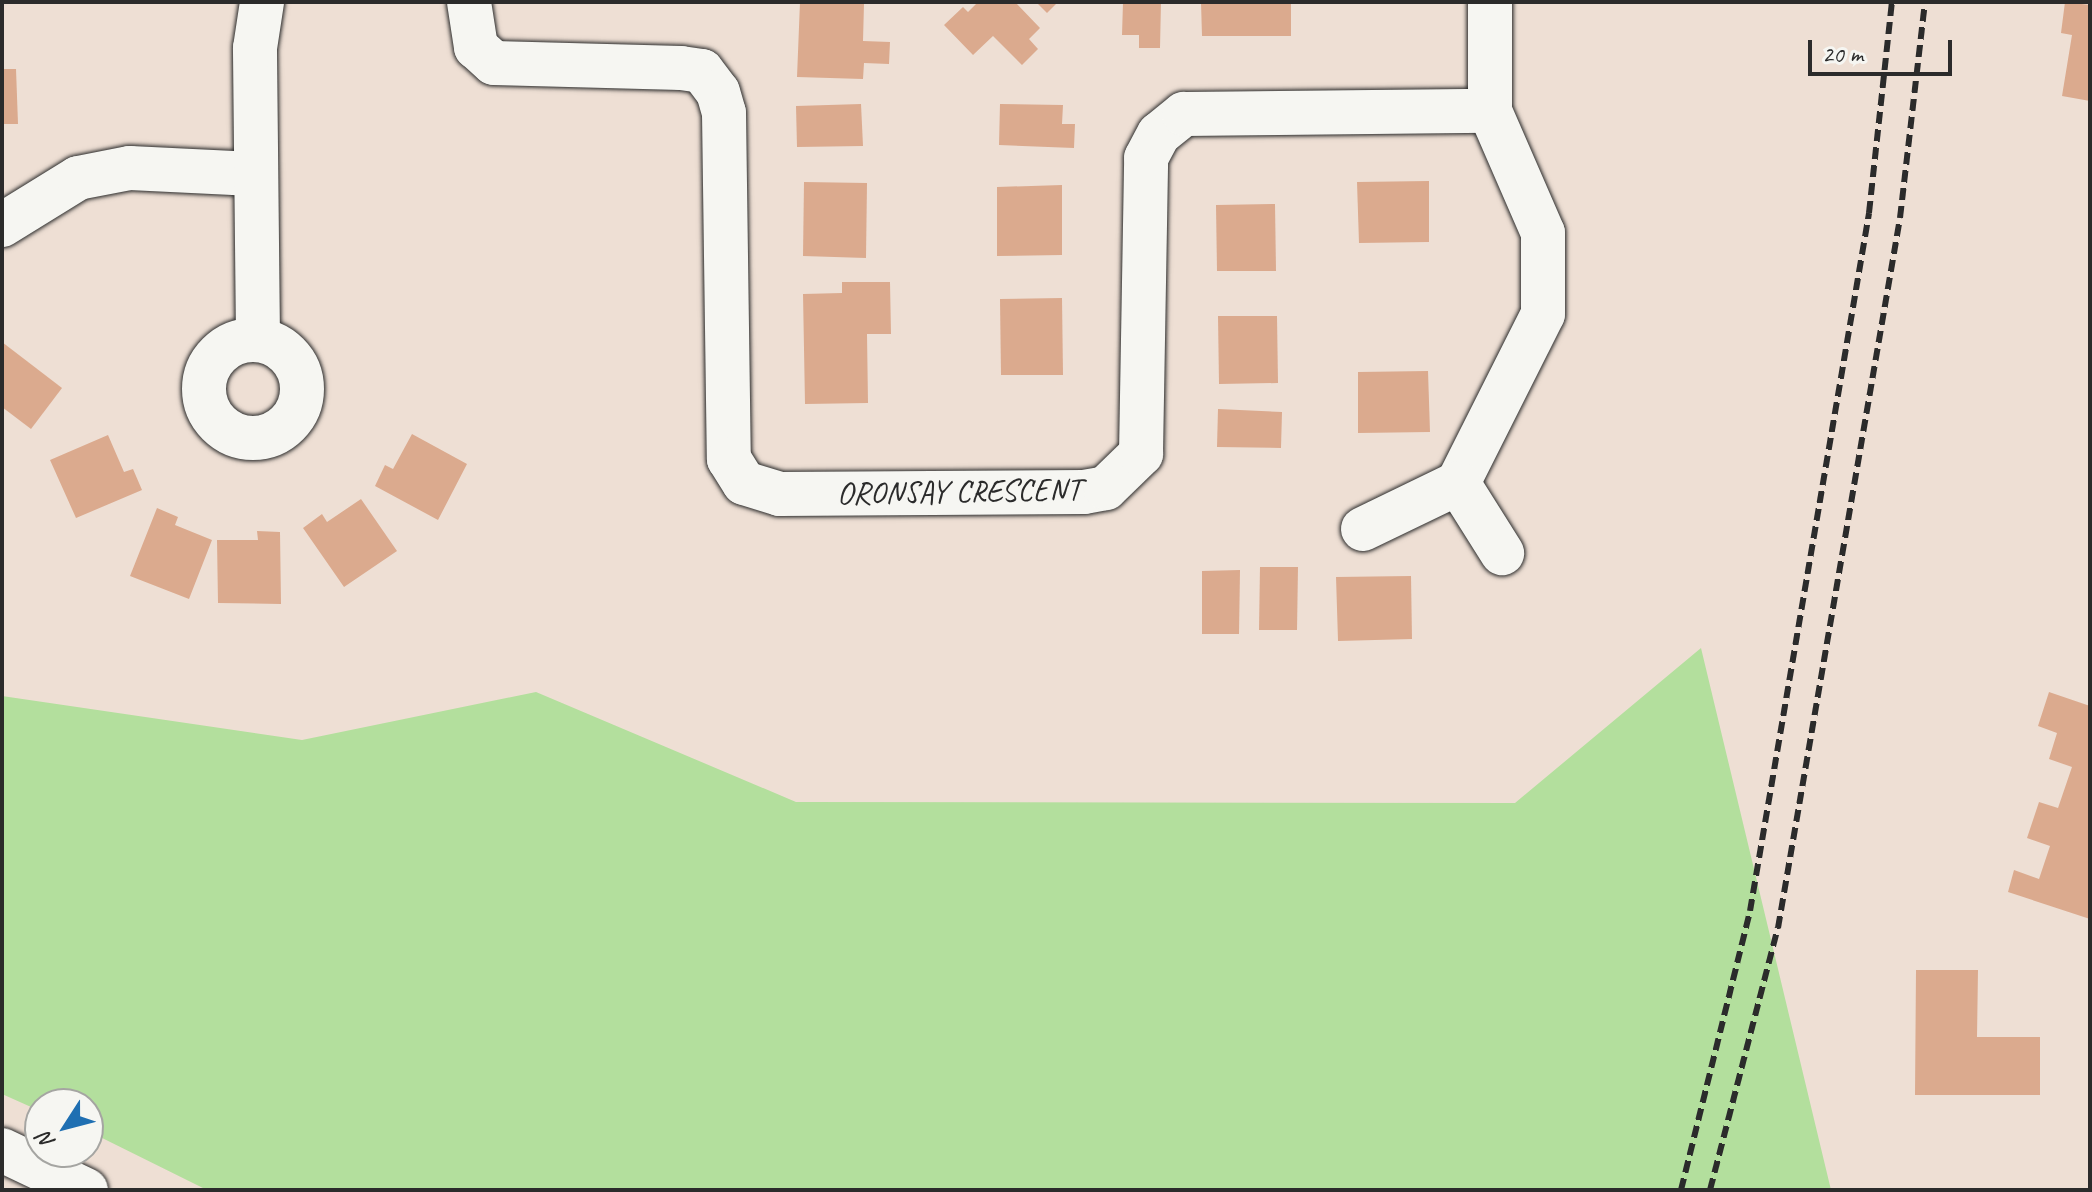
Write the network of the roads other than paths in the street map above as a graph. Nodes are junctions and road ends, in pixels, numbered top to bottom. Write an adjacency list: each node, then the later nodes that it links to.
1 (262, 2): 5 (street)
2 (469, 2): 4 (street, ORONSAY CRESCENT)
3 (1490, 2): 4 (street)
4 (1490, 111): 8 (street)
5 (254, 174): 6 (street); 7 (street)
6 (2, 225)
7 (258, 339)
8 (1458, 483): 9 (street); 10 (street)
9 (1363, 529)
10 (1502, 553)
11 (2, 1150): 12 (street)
12 (86, 1190)

